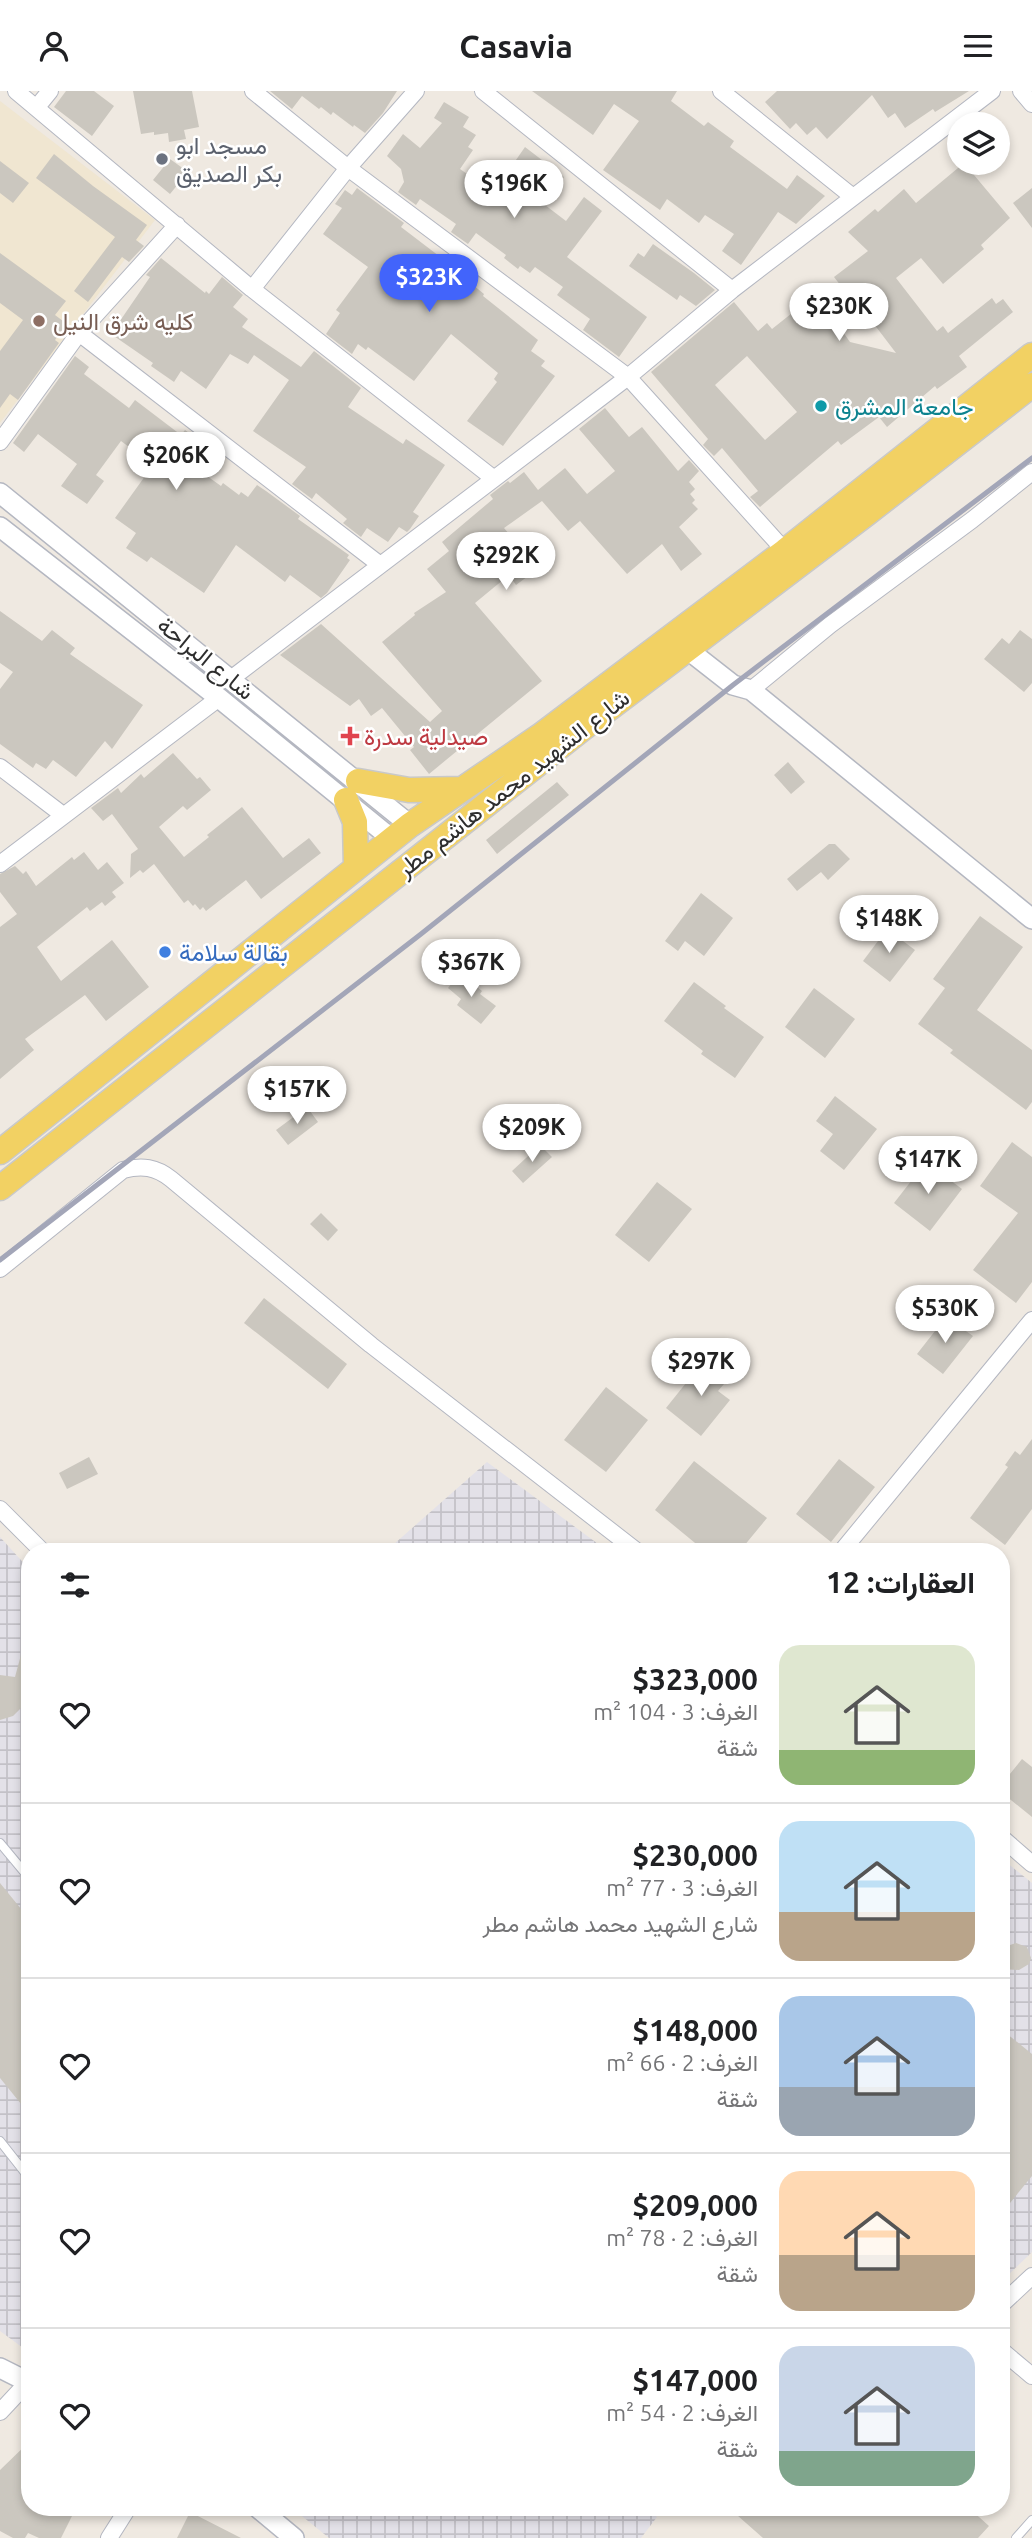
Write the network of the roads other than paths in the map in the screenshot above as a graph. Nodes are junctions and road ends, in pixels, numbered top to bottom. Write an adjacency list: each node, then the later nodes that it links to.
1 (16, 91): 10 (street)
2 (50, 91): 10 (street)
3 (253, 91): 11 (street)
4 (416, 91): 11 (street)
5 (483, 91): 15 (street)
6 (992, 91): 12 (street)
7 (1021, 91): 9 (street)
8 (731, 93): 12 (street)
9 (1032, 104)
10 (37, 107): 13 (street)
11 (348, 168): 14 (street); 18 (street)
12 (853, 197): 15 (street)
13 (177, 225): 14 (street); 16 (street)
14 (252, 289): 22 (street)
15 (732, 290): 18 (street)
16 (79, 333): 20 (street); 26 (street)
17 (1032, 355): 25 (main road, شارع الشهيد محمد هاشم مطر)
18 (628, 377): 22 (street); 25 (street)
19 (1032, 385): 27 (main road, شارع الشهيد محمد هاشم مطر)
20 (0, 442)
21 (1032, 473): 29 (street)
22 (493, 478): 26 (street)
23 (0, 493): 28 (street, شارع البراحة)
24 (0, 527): 30 (street, شارع البراحة)
25 (785, 551): 32 (main road, شارع الشهيد محمد هاشم مطر)
26 (379, 564): 28 (street)
27 (687, 649): 29 (street); 40 (main road, شارع الشهيد محمد هاشم مطر)
28 (232, 678): 33 (street, شارع البراحة)
29 (751, 690): 38 (street)
30 (219, 698): 33 (street, شارع البراحة); 34 (street)
31 (0, 767): 34 (street)
32 (463, 789): 33 (main road); 35 (main road, شارع الشهيد محمد هاشم مطر)
33 (352, 790): 35 (street, شارع البراحة); 37 (main road)
34 (63, 815): 36 (street)
35 (401, 832): 37 (main road, شارع الشهيد محمد هاشم مطر)
36 (0, 864)
37 (356, 867): 39 (main road, شارع الشهيد محمد هاشم مطر)
38 (1032, 919)
39 (0, 1152)
40 (0, 1188)
41 (0, 1269): 45 (street)
42 (1032, 1320): 46 (street)
43 (0, 1509): 44 (street)
44 (34, 1543)
45 (626, 1543)
46 (848, 1543)
47 (0, 1843): 50 (lane)
48 (1010, 1845): 49 (street)
49 (1032, 1864)
50 (21, 1868)
51 (0, 2141): 52 (lane)
52 (21, 2168)
53 (1032, 2276): 54 (street)
54 (1010, 2297)
55 (1010, 2358): 57 (street)
56 (0, 2368): 58 (street)
57 (1032, 2376)
58 (21, 2379)
59 (21, 2391): 60 (street)
60 (0, 2412)
61 (123, 2516): 64 (street)
62 (268, 2516): 65 (street)
63 (1032, 2520): 66 (lane)
64 (109, 2538)
65 (295, 2538)
66 (1016, 2538)

